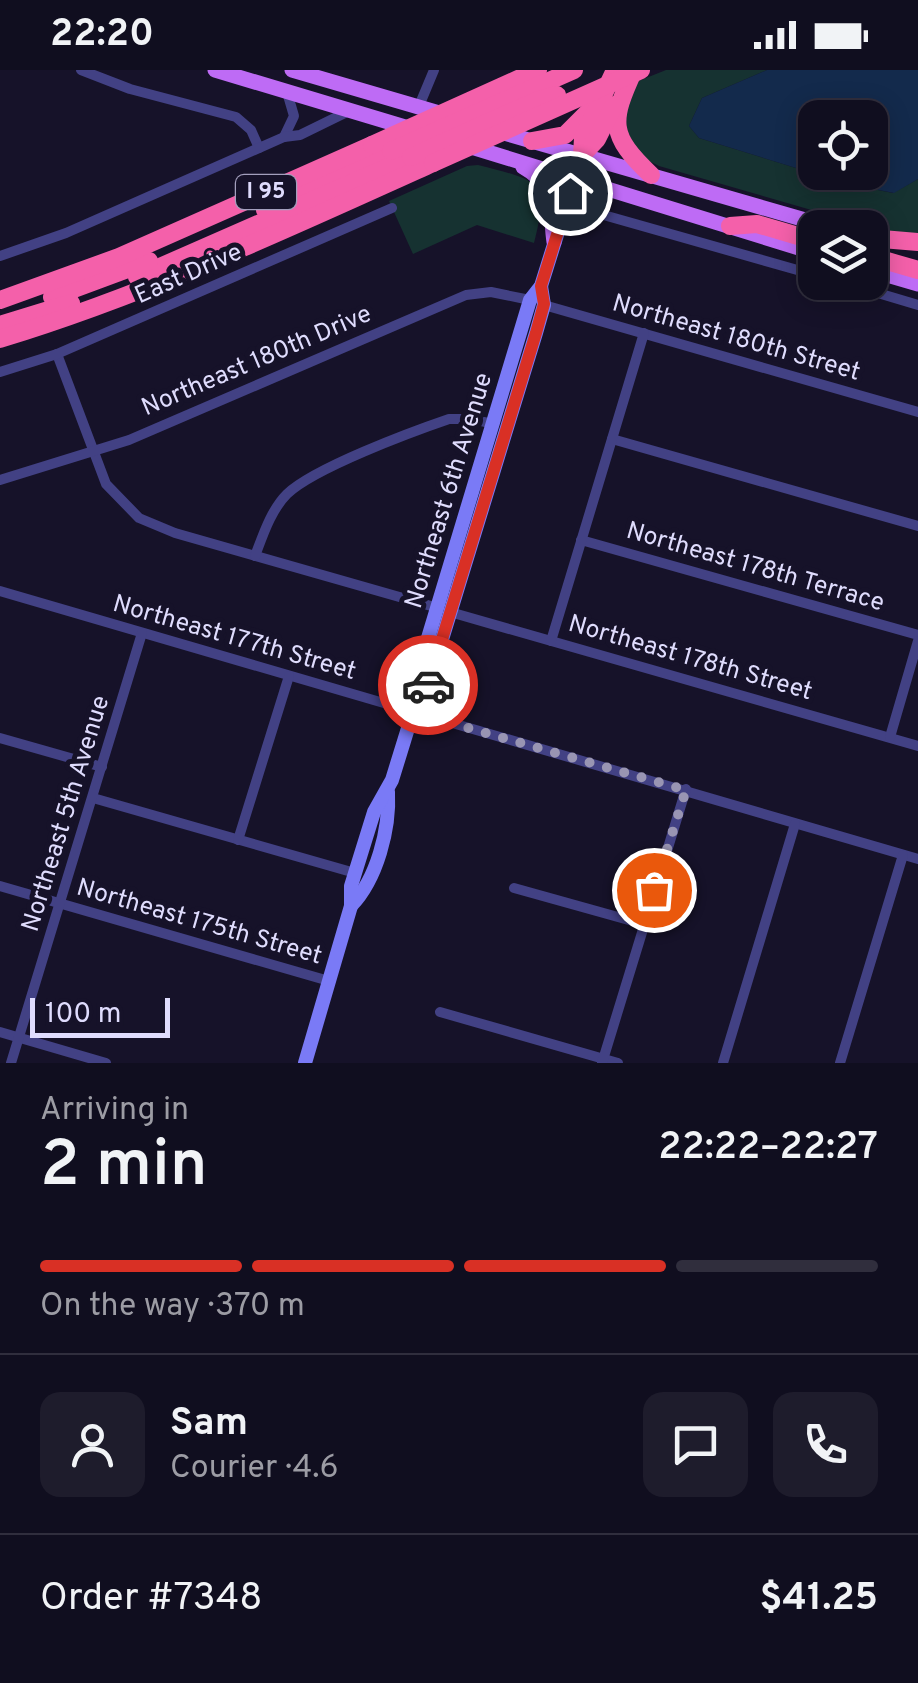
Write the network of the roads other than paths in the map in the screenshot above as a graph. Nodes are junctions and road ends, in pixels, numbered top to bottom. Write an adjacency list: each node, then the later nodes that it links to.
1 (81, 70): 16 (street)
2 (215, 70): 9 (main road)
3 (292, 70): 12 (main road)
4 (434, 70): 12 (street)
5 (538, 70): 28 (highway, I 95, bridge)
6 (574, 70): 22 (highway, bridge)
7 (615, 70): 10 (highway); 19 (highway, bridge)
8 (637, 70): 11 (highway); 19 (highway, I 95, bridge)
9 (287, 92): 13 (main road); 14 (street)
10 (600, 98): 15 (highway); 17 (highway)
11 (621, 98): 17 (highway); 20 (highway)
12 (419, 106): 15 (main road)
13 (349, 111): 14 (street); 18 (main road)
14 (284, 137): 16 (street)
15 (532, 142): 17 (main road)
16 (259, 148): 35 (street)
17 (582, 155): 20 (main road); 21 (main road, Northeast 6th Avenue)
18 (507, 157): 21 (main road); 30 (main road)
19 (421, 160): 46 (highway); 48 (highway, I 95)
20 (650, 175): 25 (main road)
21 (575, 176): 26 (main road); 30 (main road, Northeast 6th Avenue)
22 (284, 198): 28 (highway); 45 (highway)
23 (392, 208): 49 (street, East Drive)
24 (593, 212): 37 (street)
25 (798, 218)
26 (730, 226): 27 (highway); 33 (main road)
27 (798, 236)
28 (160, 240): 42 (highway, I 95)
29 (888, 240): 31 (highway)
30 (554, 242): 43 (main road, Northeast 6th Avenue)
31 (918, 242)
32 (888, 243): 34 (main road)
33 (798, 248)
34 (918, 252)
35 (0, 256)
36 (888, 261): 38 (highway)
37 (798, 270)
38 (918, 270)
39 (888, 275): 40 (main road)
40 (918, 284)
41 (888, 295): 44 (street)
42 (0, 300)
43 (537, 302): 47 (street, Northeast 180th Street); 52 (main road, Northeast 6th Avenue); 54 (street, Northeast 180th Drive); 60 (main road, Northeast 6th Avenue)
44 (918, 304)
45 (0, 313)
46 (0, 325)
47 (644, 334): 51 (street, Northeast 180th Street); 53 (street)
48 (0, 339)
49 (57, 354): 50 (street, East Drive); 54 (street, Northeast 178th Street)
50 (0, 372)
51 (918, 412)
52 (493, 424): 58 (street); 60 (main road, Northeast 6th Avenue)
53 (612, 438): 56 (street); 57 (street)
54 (92, 453): 55 (street, Northeast 180th Drive); 58 (street, Northeast 178th Street)
55 (0, 480)
56 (918, 526)
57 (581, 540): 62 (street, Northeast 178th Terrace); 63 (street)
58 (255, 556): 60 (street, Northeast 178th Street)
59 (0, 592): 61 (street, Northeast 177th Street)
60 (444, 610): 63 (street, Northeast 178th Street); 65 (main road, Northeast 6th Avenue)
61 (142, 634): 64 (street, Northeast 177th Street); 69 (street, Northeast 5th Avenue)
62 (918, 638): 66 (street)
63 (551, 641): 66 (street, Northeast 178th Street)
64 (289, 676): 65 (street, Northeast 177th Street); 74 (street)
65 (412, 712): 70 (street, Northeast 177th Street); 71 (main road, Northeast 6th Avenue)
66 (890, 737): 68 (street, Northeast 178th Street)
67 (0, 738): 69 (street)
68 (918, 746)
69 (102, 767): 72 (street, Northeast 5th Avenue)
70 (686, 790): 73 (street, Northeast 177th Street); 82 (street)
71 (388, 792): 77 (main road, Northeast 6th Avenue); 81 (main road, Northeast 6th Avenue)
72 (93, 798): 74 (street); 80 (street, Northeast 5th Avenue)
73 (795, 824): 75 (street, Northeast 177th Street); 92 (street)
74 (238, 840): 77 (street)
75 (903, 854): 76 (street, Northeast 177th Street); 93 (street)
76 (918, 859)
77 (355, 873): 81 (main road, Northeast 6th Avenue)
78 (0, 886): 80 (street, Northeast 175th Street)
79 (514, 888): 82 (street)
80 (62, 904): 83 (street, Northeast 175th Street); 86 (street, Northeast 5th Avenue)
81 (351, 906): 83 (main road, Northeast 6th Avenue)
82 (642, 924): 87 (street)
83 (329, 981): 90 (main road, Northeast 6th Avenue)
84 (440, 1012): 87 (street)
85 (0, 1032): 86 (street)
86 (19, 1037): 88 (street, Northeast 5th Avenue); 89 (street)
87 (603, 1061): 91 (street)
88 (11, 1063)
89 (106, 1063)
90 (305, 1063)
91 (618, 1063)
92 (724, 1063)
93 (840, 1063)

